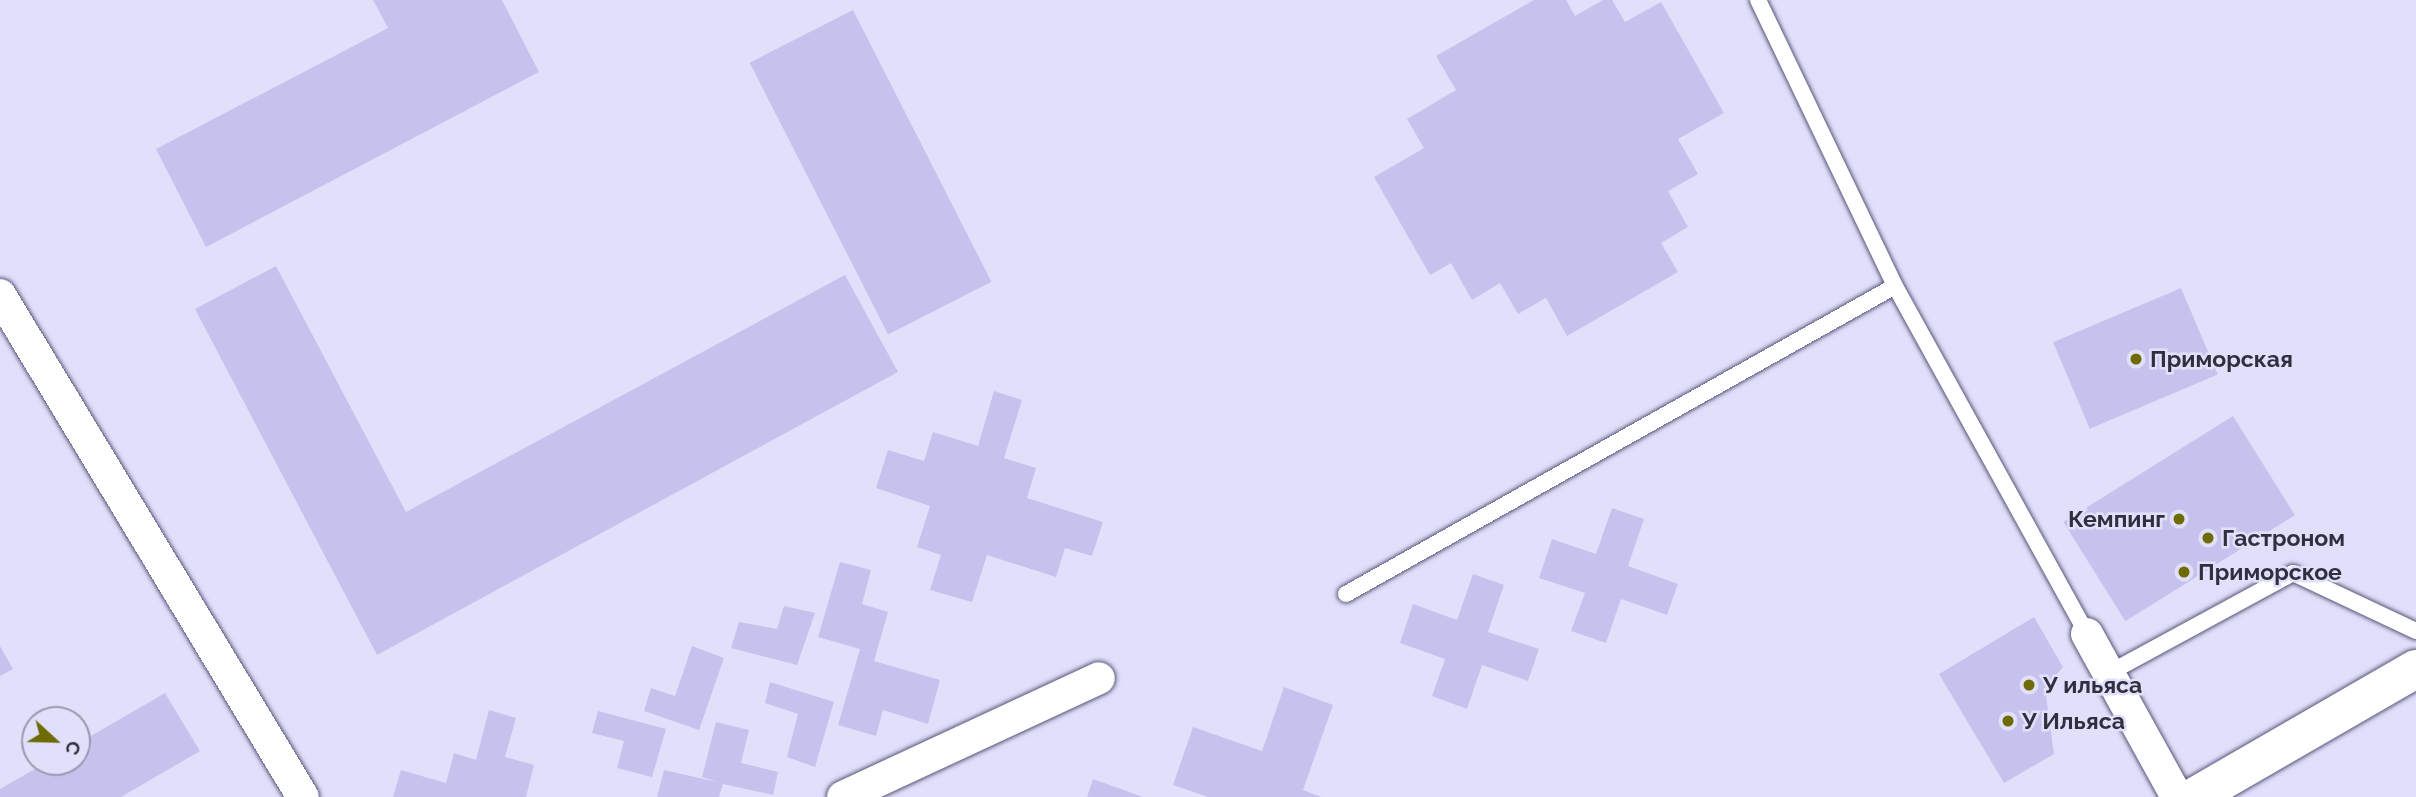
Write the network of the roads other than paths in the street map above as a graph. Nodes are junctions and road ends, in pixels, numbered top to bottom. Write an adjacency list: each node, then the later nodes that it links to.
1 (1758, 0): 2 (lane)
2 (1895, 286): 4 (lane); 6 (lane)
3 (0, 295): 10 (street)
4 (1346, 594)
5 (2416, 631): 8 (lane)
6 (2087, 634): 8 (street)
7 (2416, 670): 13 (main road)
8 (2109, 673): 12 (street)
9 (1099, 678): 11 (street)
10 (303, 797)
11 (843, 797)
12 (2177, 797)
13 (2194, 797)

